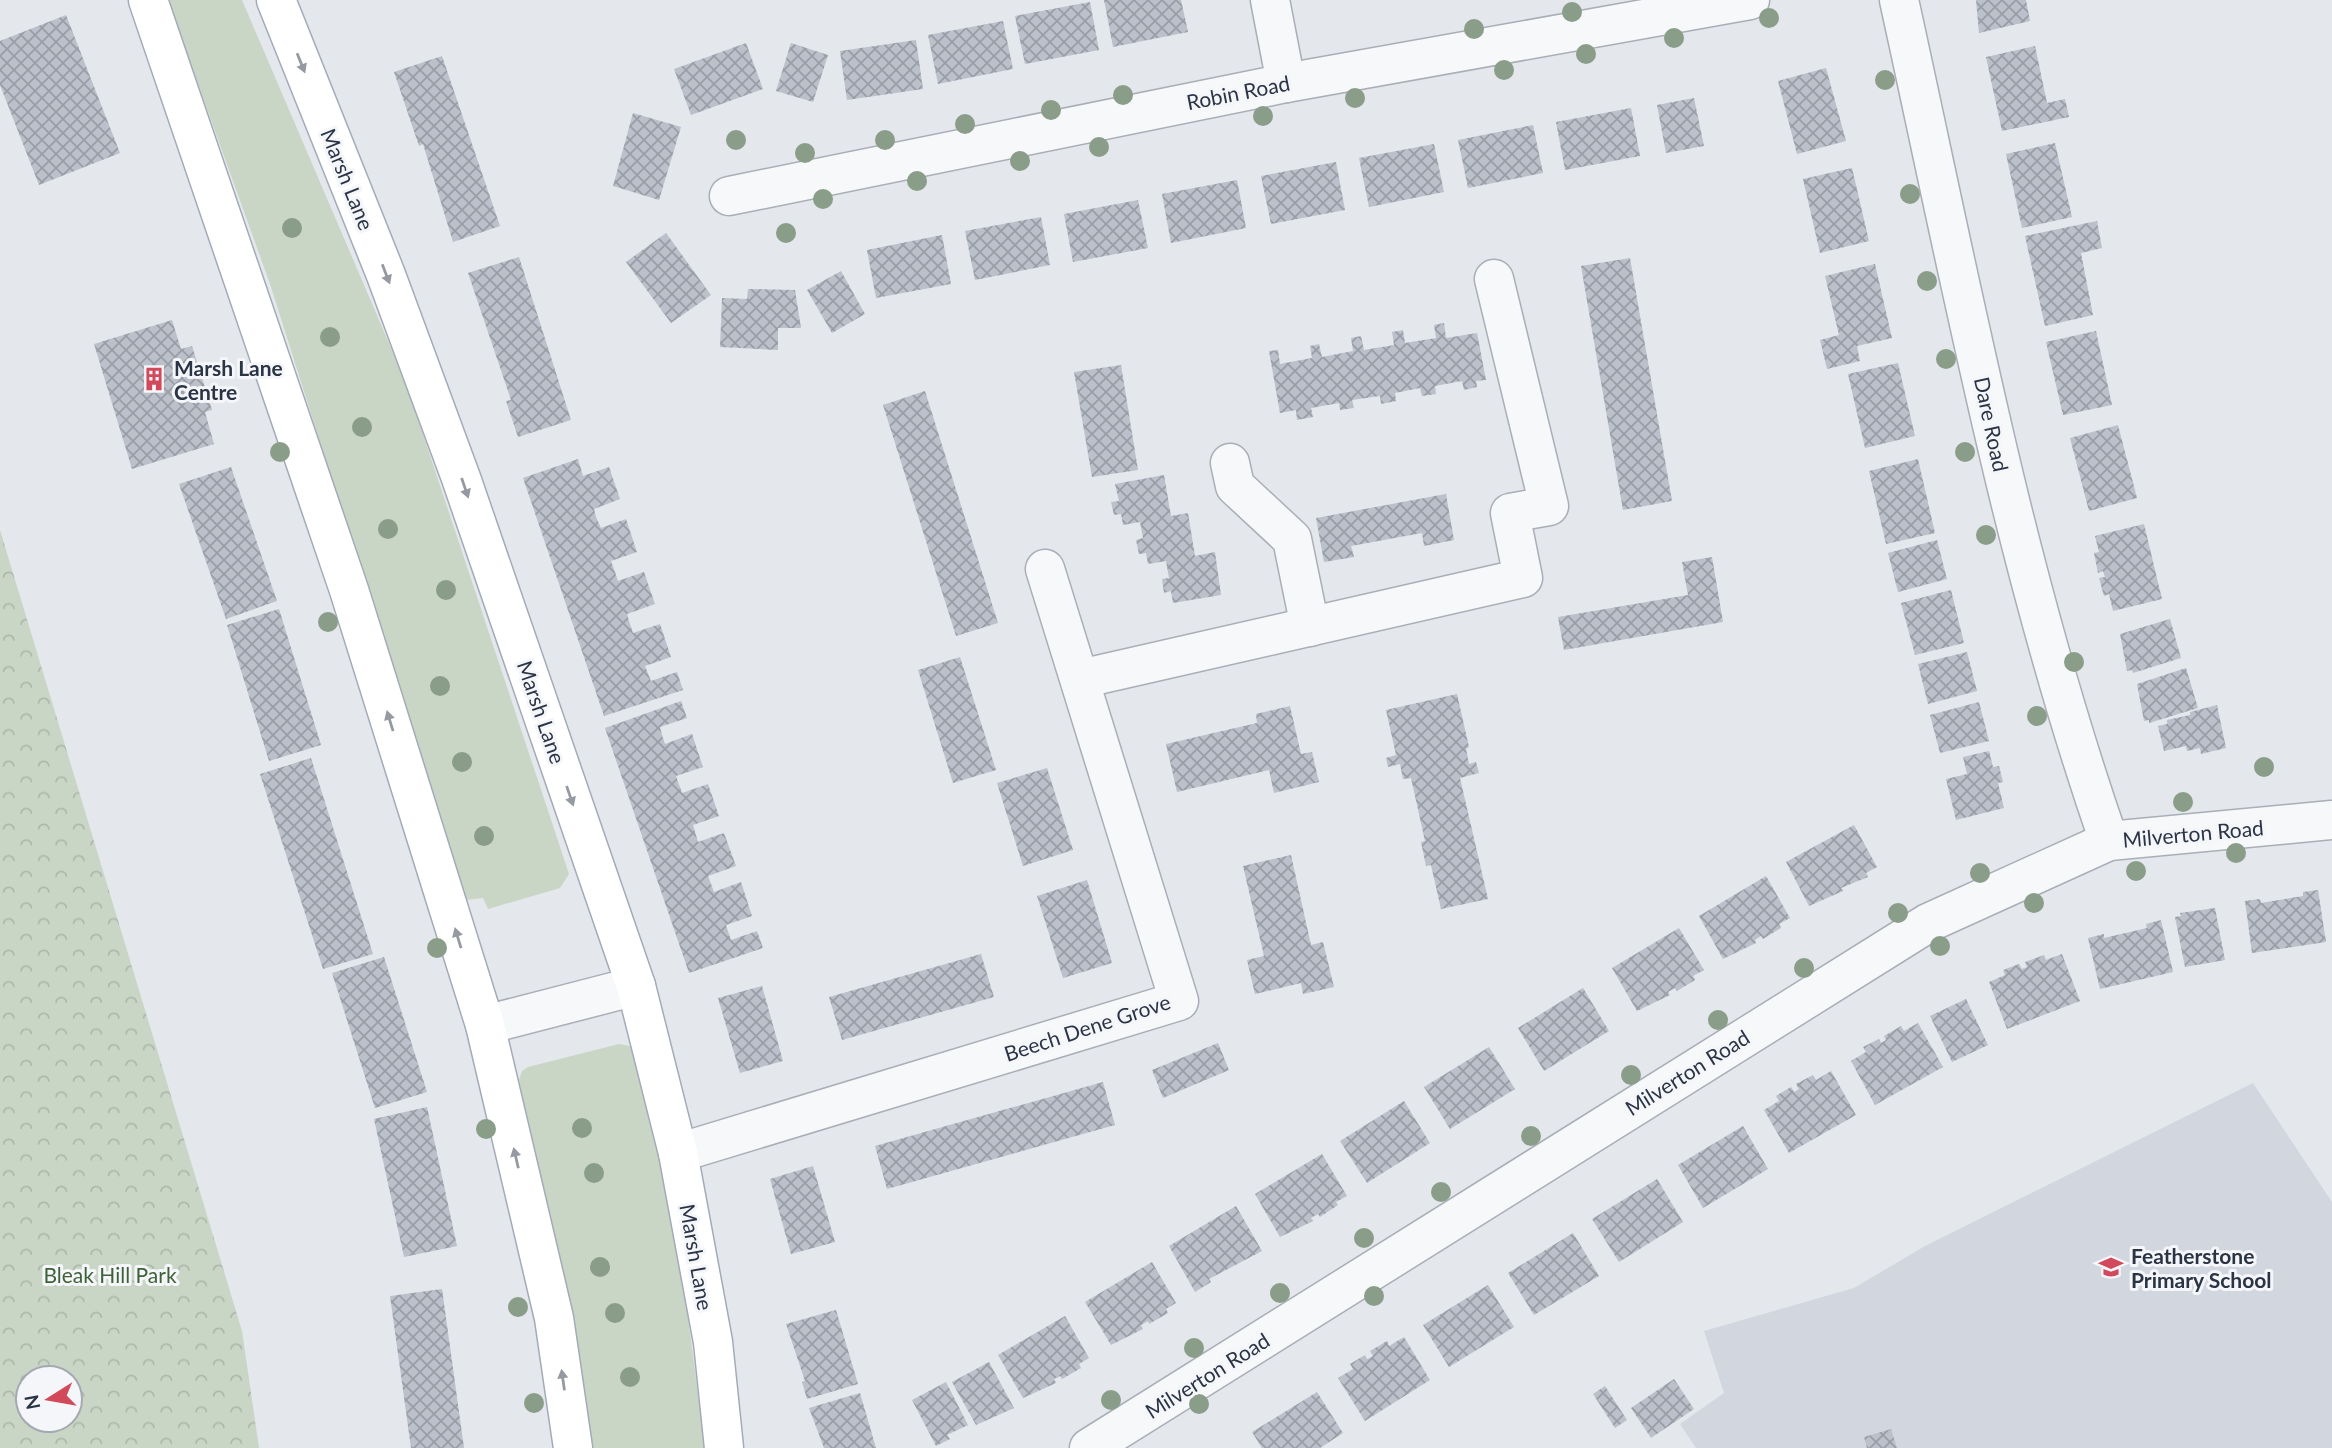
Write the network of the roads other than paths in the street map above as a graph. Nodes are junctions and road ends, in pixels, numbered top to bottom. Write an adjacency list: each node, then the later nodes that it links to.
1 (148, 0): 16 (main road, one-way to 1)
2 (276, 0): 15 (main road, Marsh Lane, one-way to 15)
3 (1270, 0): 6 (street)
4 (1751, 0): 6 (street, Robin Road)
5 (1899, 0): 14 (street, Dare Road)
6 (1286, 83): 7 (street, Robin Road)
7 (729, 196)
8 (1494, 279): 11 (street)
9 (1230, 463): 11 (street)
10 (1045, 569): 12 (street, Beech Dene Grove)
11 (1310, 626): 12 (street)
12 (1080, 679): 17 (street, Beech Dene Grove)
13 (2332, 820): 14 (street, Milverton Road)
14 (2109, 841): 20 (street, Milverton Road)
15 (636, 986): 16 (street); 17 (main road, Marsh Lane)
16 (485, 1025): 18 (main road, one-way to 16)
17 (678, 1153): 19 (main road, Marsh Lane)
18 (573, 1448)
19 (724, 1448)
20 (1089, 1448)

